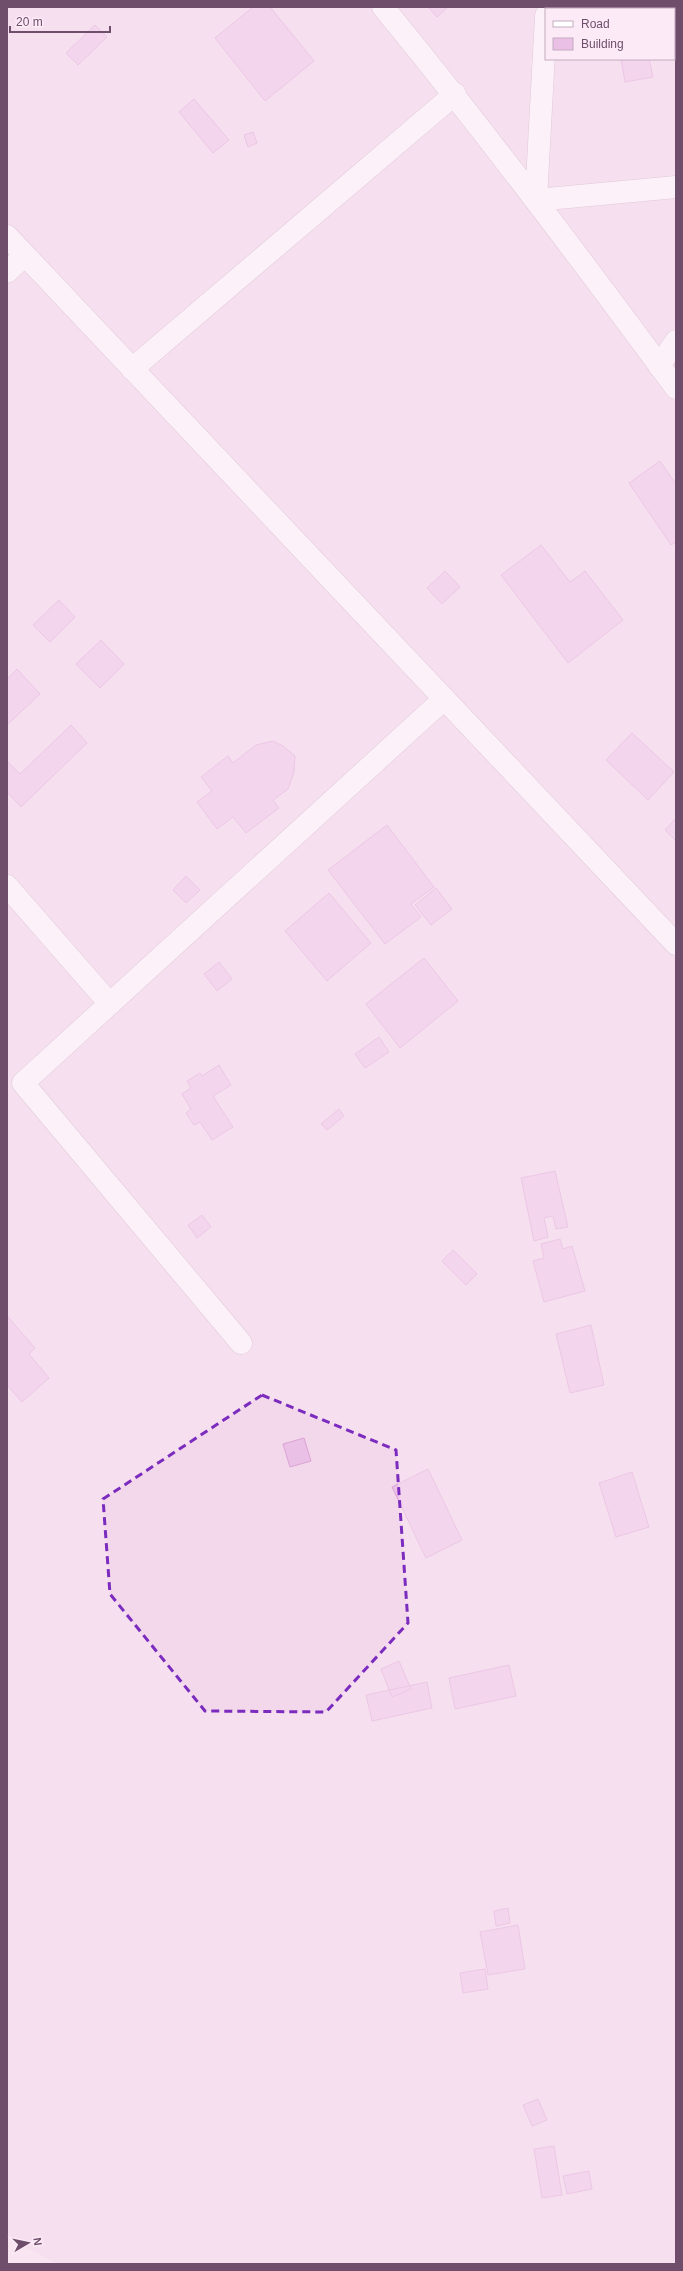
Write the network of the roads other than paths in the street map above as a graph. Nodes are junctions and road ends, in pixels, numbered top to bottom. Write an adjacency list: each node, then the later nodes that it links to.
1 (383, 7): 3 (street)
2 (545, 34): 5 (street)
3 (454, 94): 5 (street); 11 (street)
4 (676, 187): 5 (street)
5 (536, 200): 10 (street)
6 (7, 236): 7 (street)
7 (25, 255): 8 (street); 11 (street)
8 (7, 272)
9 (676, 342): 10 (street)
10 (660, 366): 12 (street)
11 (132, 369): 13 (street)
12 (676, 388)
13 (444, 699): 15 (street); 16 (street)
14 (7, 886): 16 (street)
15 (676, 944)
16 (110, 1004): 17 (street)
17 (241, 1343)

